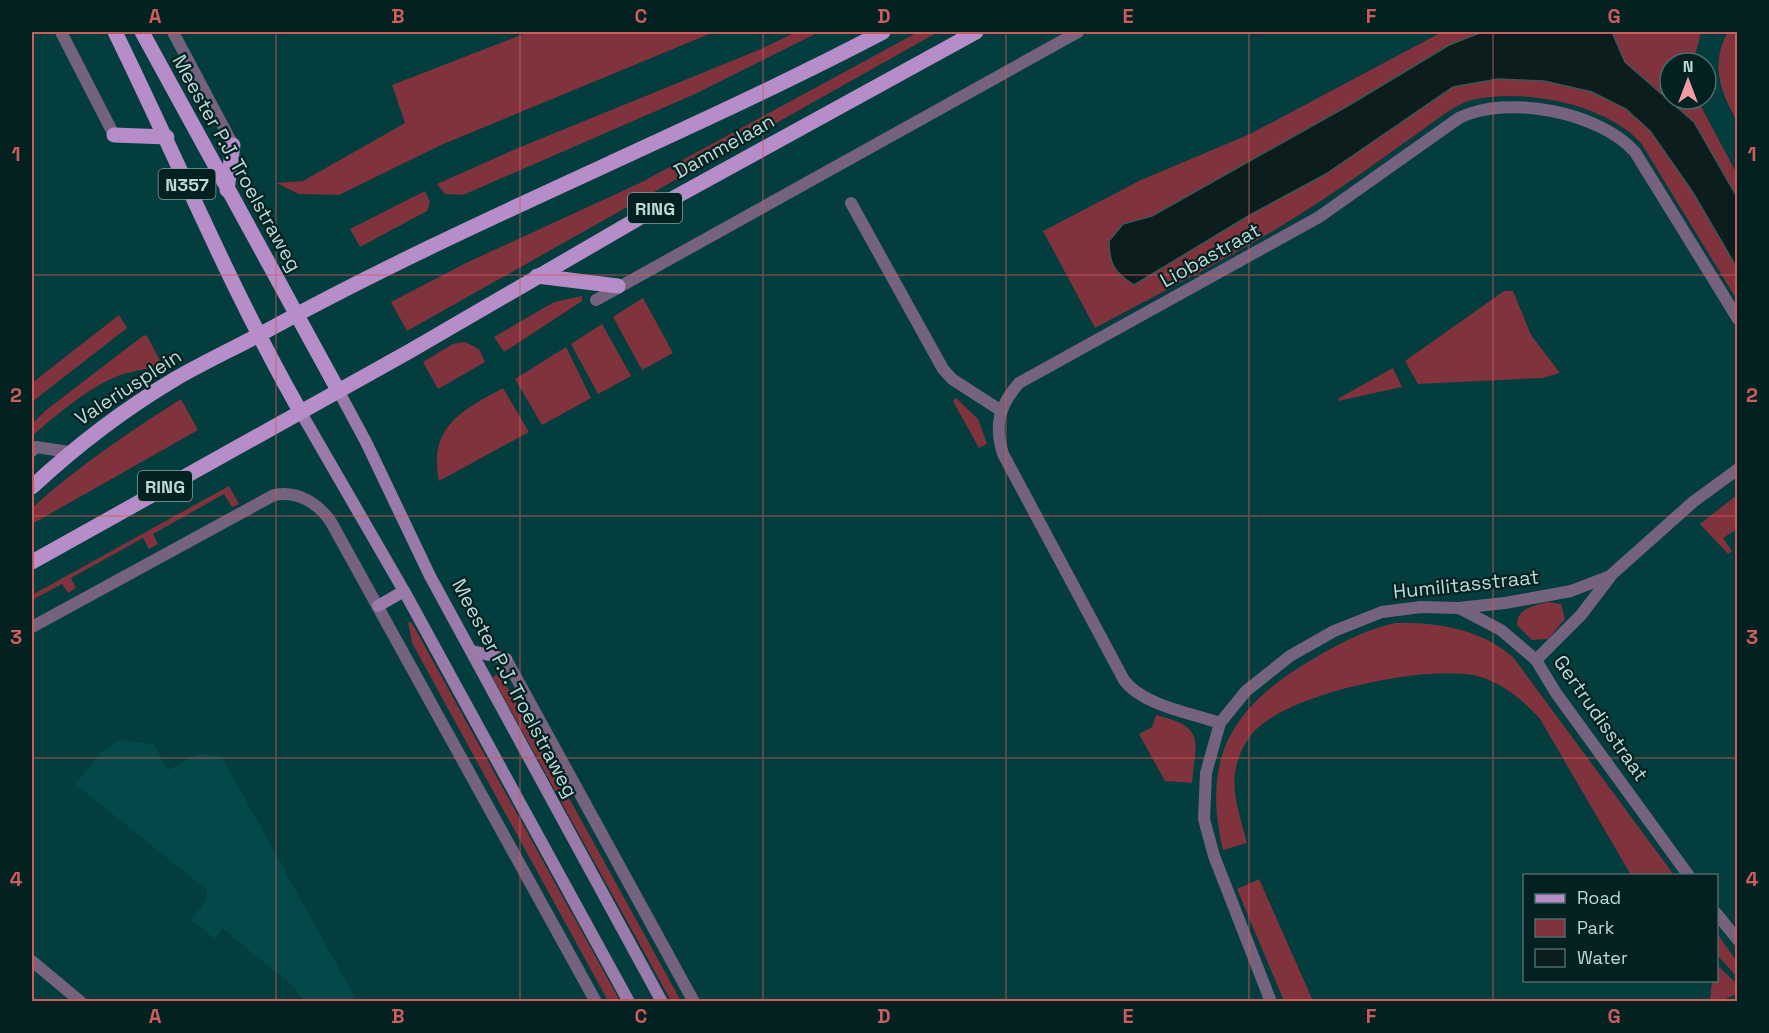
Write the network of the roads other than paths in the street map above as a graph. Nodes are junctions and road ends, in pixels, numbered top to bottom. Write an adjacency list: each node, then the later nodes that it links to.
1 (61, 32): 10 (street)
2 (115, 32): 11 (main road, N357)
3 (142, 32): 13 (main road, Meester P.J. Troelstraweg / N357)
4 (173, 32): 12 (street, Meester P.J. Troelstraweg)
5 (855, 32): 9 (main road)
6 (883, 32): 9 (main road, Dammelaan)
7 (976, 32): 15 (main road, Dammelaan / RING)
8 (1078, 32): 16 (street)
9 (842, 53): 18 (main road, Dammelaan)
10 (114, 135): 11 (main road)
11 (167, 137): 20 (main road, N357)
12 (233, 144): 13 (main road)
13 (227, 190): 18 (main road, Meester P.J. Troelstraweg / N357)
14 (850, 203): 22 (street)
15 (537, 276): 16 (main road); 21 (main road, Dammelaan / RING)
16 (618, 286): 17 (street)
17 (596, 300)
18 (296, 315): 20 (main road, Valeriusplein); 21 (main road, N357)
19 (1737, 319): 22 (street, Liobastraat)
20 (257, 336): 23 (main road, N357); 25 (main road, Valeriusplein)
21 (338, 390): 23 (main road, RING); 34 (main road, Meester P.J. Troelstraweg)
22 (1000, 410): 37 (street)
23 (300, 411): 28 (main road, RING); 30 (main road)
24 (32, 451): 25 (street)
25 (69, 452): 27 (main road, Valeriusplein)
26 (1737, 469): 29 (street, Humilitasstraat)
27 (32, 487)
28 (32, 562)
29 (1611, 576): 32 (street, Humilitasstraat); 36 (street, Humilitasstraat)
30 (404, 591): 31 (main road); 44 (main road)
31 (378, 606): 33 (street); 43 (street)
32 (1458, 608): 36 (street, Gertrudisstraat); 37 (street, Humilitasstraat)
33 (32, 627)
34 (472, 651): 35 (main road); 45 (main road, Meester P.J. Troelstraweg)
35 (506, 659): 46 (street, Meester P.J. Troelstraweg)
36 (1536, 660): 38 (street, Gertrudisstraat)
37 (1220, 723): 47 (street, Humilitasstraat)
38 (1688, 874)
39 (1718, 916): 40 (street)
40 (1737, 940)
41 (32, 962): 42 (street)
42 (81, 1002)
43 (596, 1002)
44 (630, 1002)
45 (662, 1002)
46 (694, 1002)
47 (1271, 1002)

